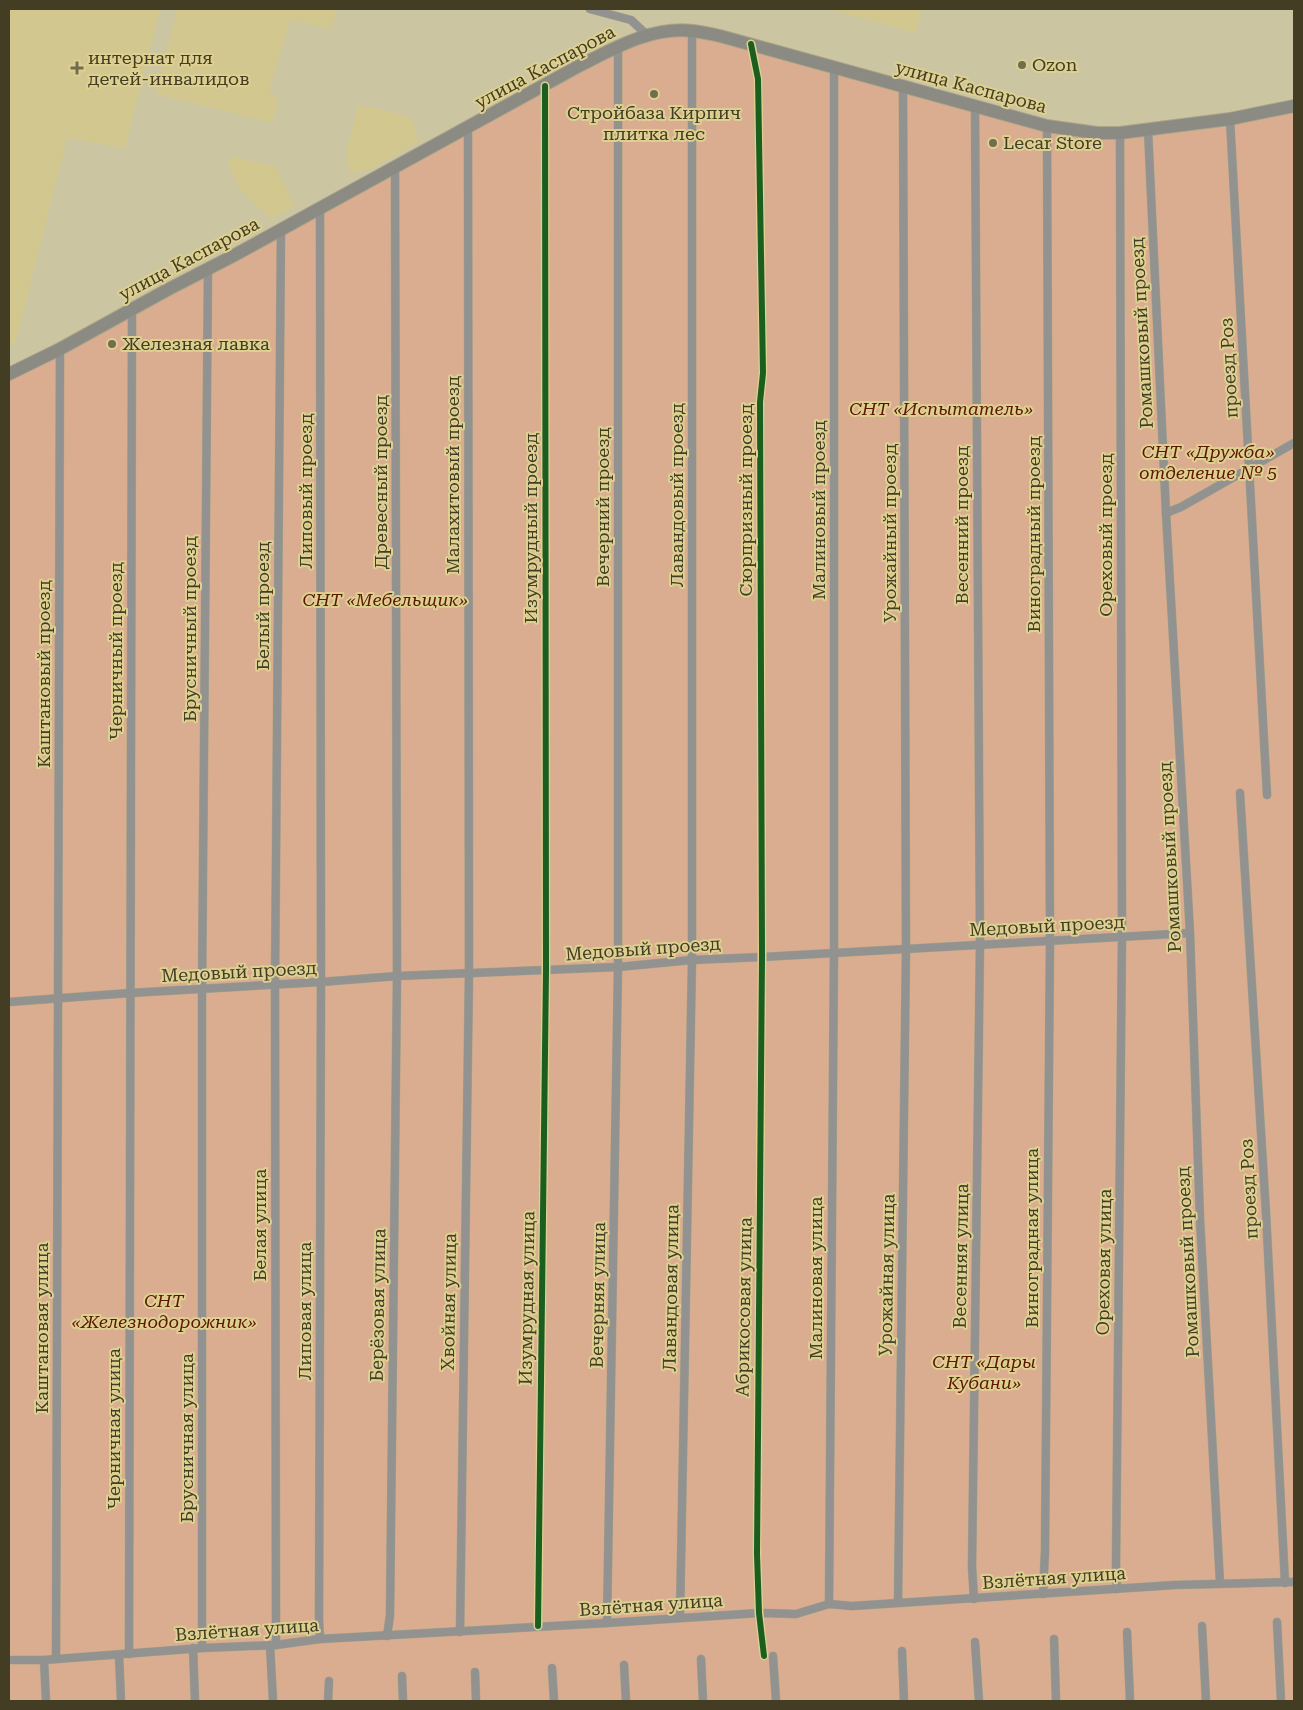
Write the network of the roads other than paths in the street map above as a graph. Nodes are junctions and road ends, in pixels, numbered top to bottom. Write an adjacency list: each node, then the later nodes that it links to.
1 (590, 9): 3 (street)
2 (692, 31): 3 (main road, улица Каспарова); 4 (main road, улица Каспарова); 35 (street, Лавандовый проезд)
3 (647, 35): 5 (main road, улица Каспарова)
4 (751, 44): 6 (main road, улица Каспарова); 34 (street, Сюрпризный проезд)
5 (618, 46): 7 (main road, улица Каспарова); 36 (street, Вечерний проезд)
6 (834, 68): 8 (main road, улица Каспарова); 33 (street, Малиновый проезд)
7 (545, 86): 13 (main road, улица Каспарова); 37 (street, Изумрудный проезд)
8 (903, 87): 9 (main road, улица Каспарова); 32 (street, Урожайный проезд)
9 (975, 106): 12 (main road, улица Каспарова); 31 (street, Весенний проезд)
10 (1294, 106): 11 (main road, улица Каспарова)
11 (1230, 119): 14 (main road, улица Каспарова); 24 (street, проезд Роз)
12 (1047, 126): 15 (main road, улица Каспарова); 30 (street, Виноградный проезд)
13 (468, 127): 16 (main road, улица Каспарова); 38 (street, Малахитовый проезд)
14 (1148, 130): 15 (main road, улица Каспарова); 25 (street, Ромашковый проезд)
15 (1120, 133): 29 (street, Ореховый проезд)
16 (395, 168): 17 (main road, улица Каспарова); 39 (street, Древесный проезд)
17 (320, 209): 18 (main road, улица Каспарова); 40 (street, Липовый проезд)
18 (281, 229): 19 (main road, улица Каспарова); 41 (street, Белый проезд)
19 (208, 269): 20 (main road, улица Каспарова); 42 (street, Брусничный проезд)
20 (132, 309): 21 (main road, улица Каспарова); 43 (street, Черничный проезд)
21 (60, 349): 22 (main road, улица Каспарова); 44 (street, Каштановый проезд)
22 (9, 374)
23 (1294, 443): 24 (street)
24 (1250, 468): 25 (street); 27 (street, проезд Роз)
25 (1166, 513): 28 (street, Ромашковый проезд)
26 (1240, 793): 48 (street, проезд Роз)
27 (1267, 795)
28 (1190, 933): 29 (street, Медовый проезд); 47 (street, Ромашковый проезд)
29 (1122, 936): 30 (street, Медовый проезд); 49 (street, Ореховая улица)
30 (1050, 942): 31 (street, Медовый проезд); 50 (street, Виноградная улица)
31 (980, 944): 32 (street, Медовый проезд); 51 (street, Весенняя улица)
32 (906, 949): 33 (street, Медовый проезд); 52 (street, Урожайная улица)
33 (834, 952): 34 (street, Медовый проезд); 53 (street, Малиновая улица)
34 (762, 958): 35 (street, Медовый проезд); 54 (street, Абрикосовая улица)
35 (692, 960): 36 (street, Медовый проезд); 55 (street, Лавандовая улица)
36 (618, 967): 37 (street, Медовый проезд); 57 (street, Вечерняя улица)
37 (546, 970): 38 (street, Медовый проезд); 58 (street, Изумрудная улица)
38 (469, 973): 39 (street, Медовый проезд); 60 (street, Хвойная улица)
39 (397, 976): 40 (street, Медовый проезд); 62 (street, Берёзовая улица)
40 (322, 982): 41 (street, Медовый проезд); 64 (street, Липовая улица)
41 (275, 984): 42 (street, Медовый проезд); 66 (street, Белая улица)
42 (202, 989): 43 (street, Медовый проезд); 68 (street, Брусничная улица)
43 (130, 993): 44 (street, Медовый проезд); 70 (street, Черничная улица)
44 (58, 998): 45 (street, Медовый проезд); 74 (street, Каштановая улица)
45 (9, 1002)
46 (1294, 1582): 48 (street, Взлётная улица)
47 (1220, 1583): 48 (street, Взлётная улица); 49 (street, Взлётная улица)
48 (1285, 1583)
49 (1117, 1589): 50 (street, Взлётная улица)
50 (1043, 1594): 51 (street, Взлётная улица)
51 (974, 1599): 52 (street, Взлётная улица)
52 (898, 1602): 53 (street, Взлётная улица)
53 (829, 1604): 54 (street, Взлётная улица)
54 (759, 1612): 55 (street, Взлётная улица); 72 (street, Абрикосовая улица)
55 (680, 1617): 57 (street, Взлётная улица)
56 (1277, 1622): 99 (street)
57 (607, 1623): 58 (street, Взлётная улица)
58 (538, 1626): 60 (street, Взлётная улица)
59 (1202, 1626): 98 (street)
60 (460, 1632): 62 (street, Взлётная улица)
61 (1127, 1632): 97 (street)
62 (388, 1636): 64 (street, Взлётная улица)
63 (1054, 1638): 96 (street)
64 (320, 1639): 66 (street, Взлётная улица)
65 (976, 1642): 95 (street)
66 (273, 1645): 68 (street, Взлётная улица); 86 (street, Белая улица)
67 (193, 1648): 68 (street, Взлётная улица); 70 (street, Взлётная улица); 85 (street)
68 (202, 1648)
69 (902, 1651): 94 (street)
70 (129, 1654): 71 (street, Взлётная улица)
71 (119, 1655): 74 (street, Взлётная улица); 84 (street)
72 (764, 1656)
73 (774, 1656): 93 (street)
74 (56, 1659): 77 (street, Взлётная улица)
75 (701, 1659): 92 (street)
76 (9, 1660): 77 (street, Взлётная улица)
77 (44, 1660): 83 (street)
78 (624, 1665): 91 (street)
79 (552, 1668): 90 (street)
80 (475, 1672): 89 (street)
81 (402, 1676): 88 (street)
82 (330, 1681): 87 (street)
83 (46, 1701)
84 (121, 1701)
85 (195, 1701)
86 (273, 1701)
87 (328, 1701)
88 (403, 1701)
89 (476, 1701)
90 (554, 1701)
91 (626, 1701)
92 (703, 1701)
93 (776, 1701)
94 (904, 1701)
95 (979, 1701)
96 (1056, 1701)
97 (1130, 1701)
98 (1206, 1701)
99 (1281, 1701)

